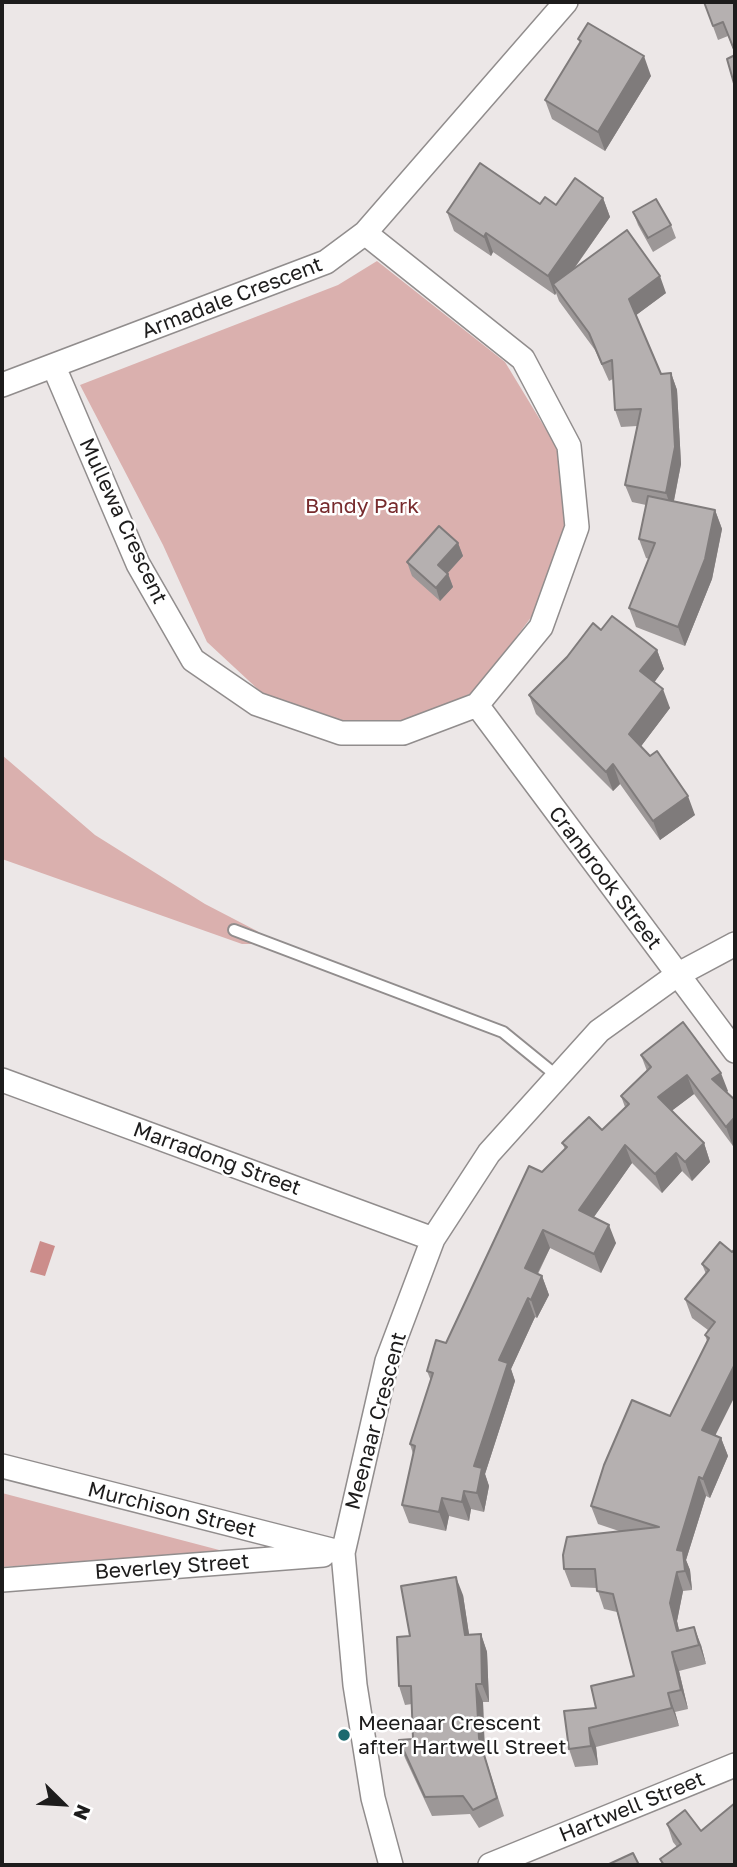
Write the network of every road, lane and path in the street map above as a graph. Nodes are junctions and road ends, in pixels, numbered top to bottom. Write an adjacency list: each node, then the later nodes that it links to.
1 (566, 2): 2 (street, Armadale Crescent)
2 (365, 233): 3 (street, Armadale Crescent); 5 (street, Mullewa Crescent)
3 (54, 367): 4 (street, Armadale Crescent); 5 (street, Mullewa Crescent)
4 (2, 384)
5 (477, 705): 8 (street, Cranbrook Street)
6 (234, 930): 10 (lane)
7 (735, 944): 8 (street, Meenaar Crescent)
8 (677, 975): 9 (street, Cranbrook Street); 10 (street, Meenaar Crescent)
9 (735, 1051)
10 (557, 1076): 12 (street, Meenaar Crescent)
11 (2, 1080): 12 (street, Marradong Street)
12 (433, 1239): 14 (street, Meenaar Crescent)
13 (2, 1466): 14 (street, Murchison Street)
14 (343, 1553): 15 (street, Beverley Street); 17 (street, Meenaar Crescent)
15 (2, 1580)
16 (735, 1765): 18 (street, Hartwell Street)
17 (391, 1865)
18 (490, 1865)

